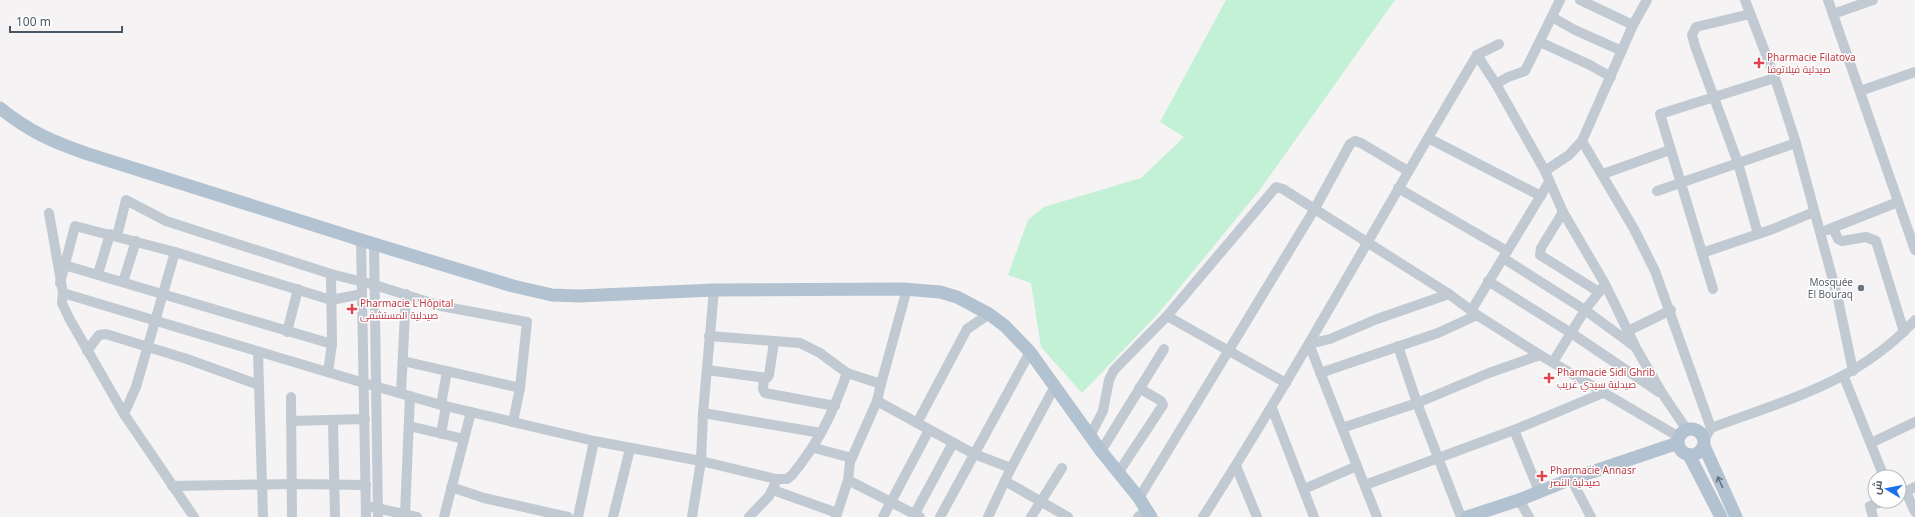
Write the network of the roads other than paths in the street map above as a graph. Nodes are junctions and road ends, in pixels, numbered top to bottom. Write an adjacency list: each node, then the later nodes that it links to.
1 (1560, 0): 9 (street)
2 (1580, 0): 10 (street)
3 (1647, 0): 10 (street)
4 (1745, 0): 7 (street)
5 (1828, 0): 8 (street)
6 (1868, 1): 8 (street)
7 (1750, 14): 17 (street); 20 (street)
8 (1833, 14): 19 (street)
9 (1552, 17): 11 (street); 13 (street)
10 (1633, 25): 13 (street)
11 (1540, 42): 16 (street); 18 (street)
12 (1500, 44): 14 (street)
13 (1622, 51): 16 (street)
14 (1478, 55): 18 (street); 22 (street)
15 (1915, 72): 19 (street)
16 (1611, 77): 23 (street)
17 (1774, 78): 20 (street); 24 (street)
18 (1496, 84): 28 (street)
19 (1860, 91): 35 (street)
20 (1713, 96): 25 (street); 26 (street)
21 (0, 108): 45 (main road)
22 (1428, 138): 27 (street); 34 (street)
23 (1582, 141): 28 (street); 29 (street)
24 (1796, 143): 26 (street); 38 (street)
25 (1670, 150): 29 (street); 31 (street)
26 (1738, 163): 31 (street); 42 (street)
27 (1408, 171): 32 (street); 36 (street)
28 (1545, 171): 30 (street)
29 (1603, 174): 70 (street)
30 (1549, 182): 34 (street); 37 (street)
31 (1681, 183): 33 (street); 49 (street)
32 (1398, 188): 46 (street); 50 (street)
33 (1657, 191)
34 (1540, 196): 50 (street)
35 (1898, 202): 40 (street); 47 (street)
36 (1314, 210): 46 (street); 73 (street); 88 (street)
37 (1564, 212): 59 (street); 59 (street)
38 (1814, 212): 41 (street); 42 (street)
39 (49, 213): 58 (street)
40 (1833, 228): 41 (street); 78 (street)
41 (1819, 232): 100 (street)
42 (1758, 234): 49 (street)
43 (114, 235): 44 (street); 51 (street); 52 (street); 53 (street)
44 (136, 241): 48 (street); 55 (street)
45 (368, 242): 56 (street); 57 (street); 63 (main road)
46 (1366, 242): 67 (street); 83 (street)
47 (1914, 244)
48 (175, 252): 60 (street); 64 (street)
49 (1702, 253): 62 (street)
50 (1505, 255): 54 (street); 69 (street)
51 (64, 265): 52 (street); 58 (street)
52 (98, 274): 55 (street)
53 (331, 274): 56 (street); 68 (street)
54 (1488, 281): 71 (street); 79 (street)
55 (124, 282): 64 (street)
56 (362, 283): 57 (street); 65 (street)
57 (375, 285): 66 (street); 106 (street)
58 (62, 288): 74 (street); 89 (street)
59 (1602, 288): 69 (street); 76 (street)
60 (298, 289): 68 (street); 77 (street)
61 (907, 289): 63 (main road); 72 (main road); 104 (street)
62 (1713, 289)
63 (714, 290): 80 (street)
64 (163, 294): 74 (street); 77 (street)
65 (362, 294): 68 (street); 103 (street)
66 (406, 294): 93 (street); 108 (street)
67 (1449, 294): 71 (street); 83 (street)
68 (331, 300): 82 (street)
69 (1585, 310): 79 (street); 86 (street)
70 (1671, 310): 76 (street); 130 (street)
71 (1474, 313): 84 (street); 92 (street)
72 (989, 314): 91 (main road); 127 (street)
73 (1167, 316): 88 (street); 135 (street)
74 (155, 320): 85 (street); 90 (street)
75 (1915, 320): 78 (street)
76 (1628, 331): 86 (street)
77 (287, 332): 82 (street)
78 (1904, 332): 100 (street)
79 (1571, 333): 94 (street); 111 (street)
80 (709, 336): 81 (street); 95 (street)
81 (774, 342): 99 (street); 101 (street)
82 (332, 344): 97 (street)
83 (1309, 344): 98 (street); 102 (street)
84 (1398, 346): 98 (street); 115 (street)
85 (148, 348): 89 (street); 105 (street); 121 (street)
86 (1636, 348): 111 (street)
87 (1164, 349): 109 (street)
88 (1228, 349): 102 (street); 171 (street)
89 (87, 351): 121 (street)
90 (258, 352): 97 (street); 105 (street)
91 (1030, 352): 107 (main road); 145 (street)
92 (1540, 355): 94 (street); 115 (street)
93 (404, 361): 96 (street); 112 (street)
94 (1553, 362): 110 (street)
95 (707, 370): 101 (street); 120 (street)
96 (447, 371): 108 (street); 116 (street)
97 (328, 372): 103 (street)
98 (1320, 372): 129 (street)
99 (847, 373): 104 (street); 117 (street)
100 (1849, 374): 130 (street); 141 (street)
101 (764, 378): 117 (street)
102 (1286, 383): 118 (street)
103 (364, 384): 106 (street); 122 (street)
104 (881, 384): 114 (street)
105 (259, 385): 160 (street)
106 (376, 386): 112 (street); 178 (street)
107 (1055, 386): 135 (main road); 152 (street)
108 (520, 388): 125 (street)
109 (1139, 388): 144 (street); 155 (street)
110 (1603, 393): 132 (street); 136 (street)
111 (1662, 393): 136 (street)
112 (406, 395): 116 (street); 128 (street)
113 (291, 397): 124 (street)
114 (877, 401): 127 (street); 147 (street)
115 (1417, 404): 129 (street); 148 (street)
116 (443, 405): 119 (street); 134 (street)
117 (835, 406): 133 (street)
118 (1272, 408): 150 (street); 167 (street)
119 (471, 412): 125 (street); 137 (street)
120 (703, 413): 133 (street); 149 (street)
121 (124, 414): 165 (street)
122 (365, 419): 123 (street); 163 (street)
123 (333, 420): 124 (street); 162 (street)
124 (291, 421): 161 (street)
125 (513, 422): 138 (street)
126 (1915, 422): 141 (street)
127 (918, 423): 131 (street)
128 (409, 426): 134 (street); 179 (street)
129 (1342, 428): 151 (street)
130 (1711, 428): 140 (street)
131 (929, 430): 139 (street); 173 (street)
132 (1514, 430): 148 (street); 170 (street)
133 (821, 433): 142 (street)
134 (441, 434): 137 (street)
135 (1090, 436): 144 (main road)
136 (1681, 437): 140 (main road); 146 (main road); 157 (main road)
137 (464, 439): 166 (street)
138 (594, 442): 143 (street); 192 (street)
139 (953, 443): 145 (street); 182 (street)
140 (1704, 443): 146 (main road); 210 (main road, one-way to 140)
141 (1871, 443): 154 (street)
142 (814, 448): 147 (street); 156 (street)
143 (630, 449): 149 (street); 193 (street)
144 (1101, 451): 155 (main road)
145 (974, 454): 152 (street); 197 (street)
146 (1689, 455): 209 (main road)
147 (852, 458): 158 (street)
148 (1438, 459): 164 (street); 205 (street)
149 (701, 461): 156 (street); 194 (street)
150 (1236, 466): 201 (street); 202 (street)
151 (1357, 466): 164 (street); 167 (street)
152 (1010, 468): 159 (street)
153 (1062, 468): 174 (street)
154 (1881, 469)
155 (1118, 473): 171 (main road)
156 (776, 478): 168 (street)
157 (1571, 479): 170 (main road); 208 (street)
158 (848, 480): 173 (street); 180 (street)
159 (1005, 481): 174 (street); 198 (street)
160 (262, 484): 161 (street); 165 (street); 184 (street)
161 (292, 484): 162 (street); 185 (street)
162 (334, 484): 163 (street); 186 (street)
163 (366, 485): 175 (street)
164 (1365, 485): 204 (street)
165 (172, 486): 183 (street)
166 (451, 487): 176 (street); 189 (street)
167 (1304, 489): 203 (street)
168 (773, 490): 180 (street); 195 (street)
169 (1907, 491): 177 (street)
170 (1538, 492): 172 (main road)
171 (1139, 498): 181 (main road)
172 (1519, 500): 206 (main road); 207 (street)
173 (891, 501): 182 (street); 196 (street)
174 (1039, 501): 199 (street); 200 (street)
175 (366, 506): 178 (street); 187 (street)
176 (520, 507): 190 (street); 191 (street)
177 (1915, 512)
178 (378, 513): 179 (street)
179 (405, 514): 188 (street)
180 (837, 515)
181 (1145, 515)
182 (916, 516)
183 (194, 517)
184 (263, 517)
185 (292, 517)
186 (335, 517)
187 (366, 517)
188 (417, 517)
189 (444, 517)
190 (518, 517)
191 (568, 517)
192 (578, 517)
193 (613, 517)
194 (692, 517)
195 (750, 517)
196 (883, 517)
197 (940, 517)
198 (988, 517)
199 (1031, 517)
200 (1068, 517)
201 (1203, 517)
202 (1256, 517)
203 (1314, 517)
204 (1377, 517)
205 (1460, 517)
206 (1467, 517)
207 (1529, 517)
208 (1591, 517)
209 (1721, 517)
210 (1736, 517)

